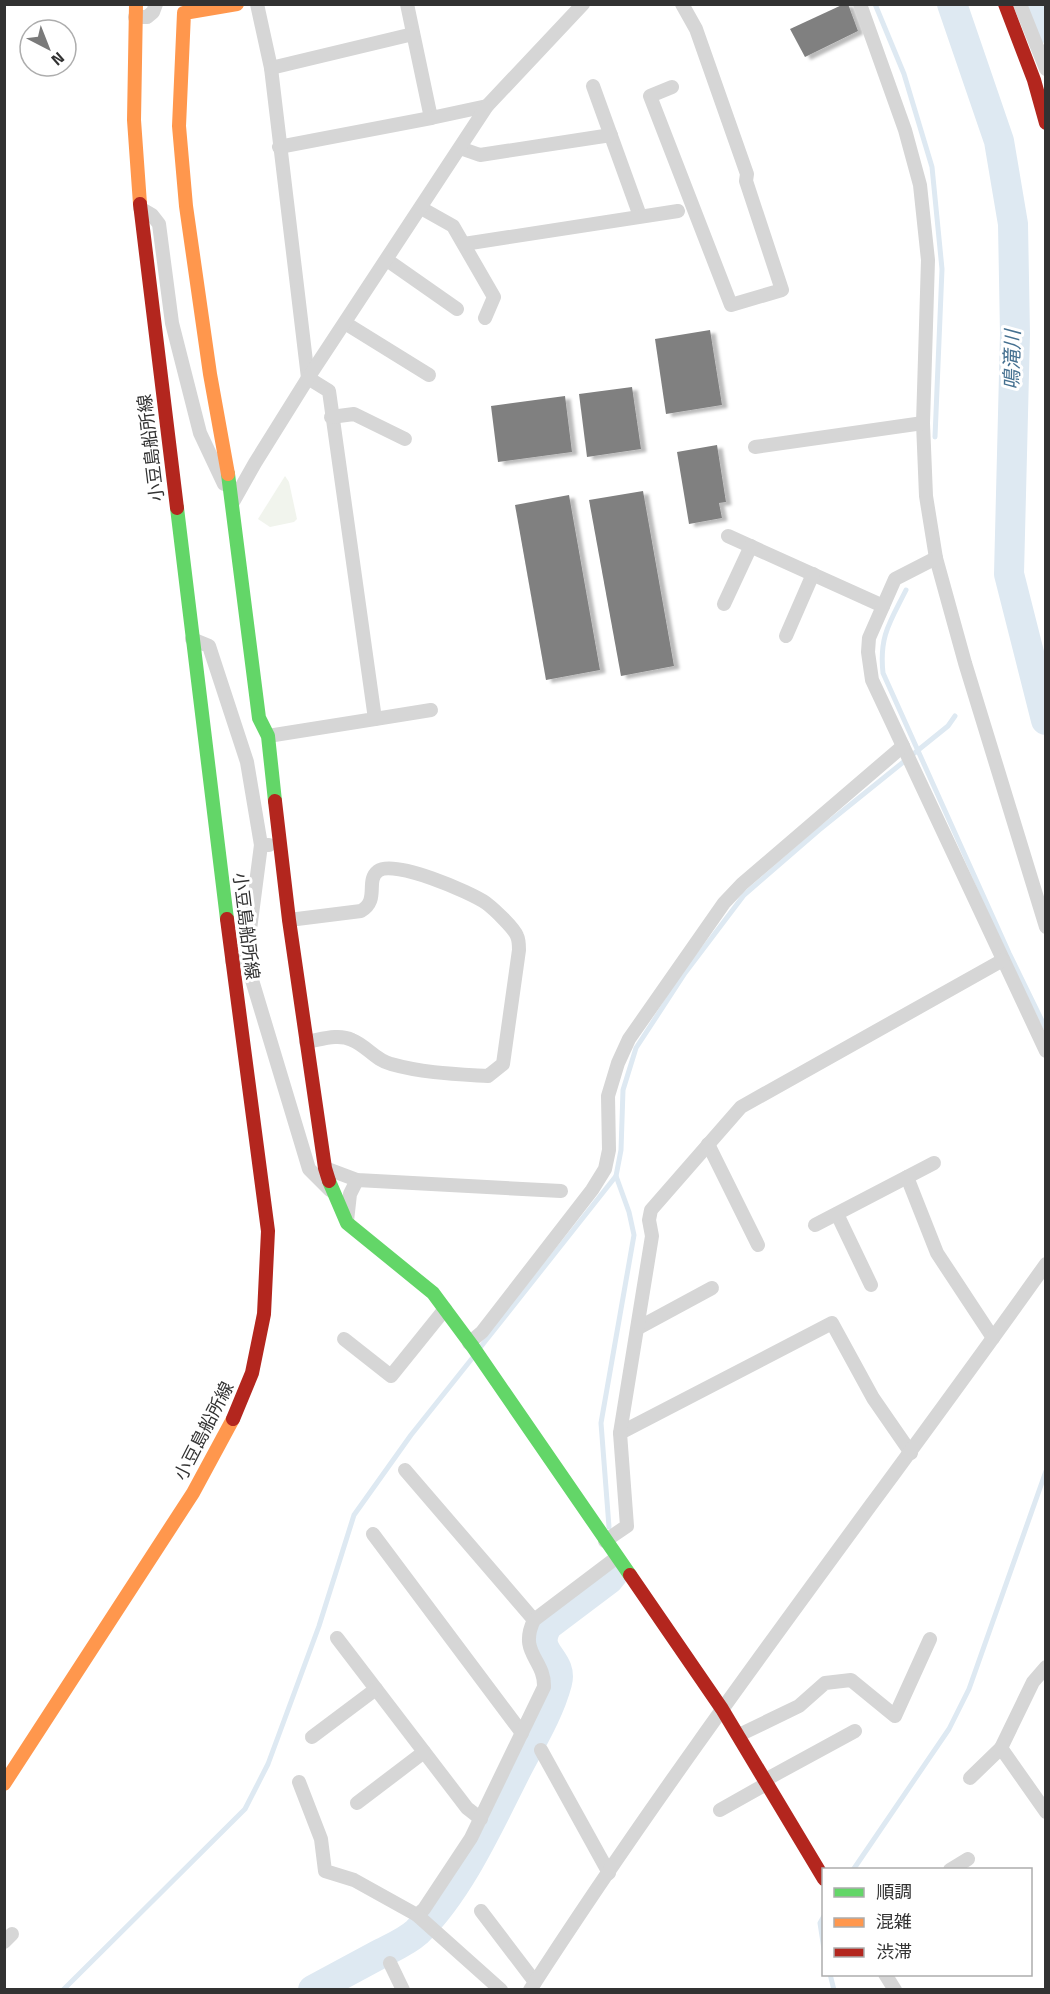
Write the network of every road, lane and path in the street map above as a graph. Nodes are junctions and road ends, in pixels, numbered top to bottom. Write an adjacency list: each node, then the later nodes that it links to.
1 (156, 4): 10 (street)
2 (237, 4): 37 (street)
3 (257, 4): 12 (street)
4 (407, 4): 11 (street)
5 (583, 4): 16 (street)
6 (682, 4): 15 (street)
7 (860, 4): 34 (street)
8 (1005, 4): 18 (street)
9 (1020, 4): 13 (street)
10 (135, 10): 22 (street, 小豆島船所線)
11 (413, 34): 12 (street); 17 (street)
12 (271, 68): 20 (street)
13 (1046, 69)
14 (593, 86): 19 (street)
15 (672, 87)
16 (487, 106): 17 (street); 21 (street)
17 (431, 118): 20 (street)
18 (1046, 123)
19 (611, 135): 21 (street); 25 (street)
20 (279, 147): 32 (street)
21 (460, 148): 23 (street)
22 (140, 208): 37 (street); 45 (street, 小豆島船所線)
23 (421, 208): 26 (street); 27 (street)
24 (678, 211): 25 (street)
25 (640, 216): 26 (street)
26 (464, 244): 29 (street)
27 (387, 260): 28 (street); 30 (street)
28 (457, 309)
29 (485, 318)
30 (345, 323): 31 (street); 32 (street)
31 (429, 375)
32 (308, 378): 33 (street); 37 (street)
33 (332, 417): 35 (street); 47 (street)
34 (923, 423): 36 (street); 40 (street)
35 (405, 439)
36 (755, 447)
37 (233, 502): 48 (street)
38 (728, 536): 39 (street)
39 (750, 546): 41 (street); 42 (street)
40 (936, 558): 43 (street); 53 (street)
41 (813, 574): 43 (street); 44 (street)
42 (724, 604)
43 (883, 606): 49 (street)
44 (786, 636)
45 (192, 639): 51 (street); 55 (street, 小豆島船所線)
46 (431, 710): 47 (street)
47 (375, 719): 48 (street)
48 (268, 736): 50 (street)
49 (906, 753): 54 (street); 76 (street)
50 (279, 844): 51 (street); 52 (street)
51 (261, 845): 55 (street)
52 (289, 920): 56 (street); 56 (street)
53 (1046, 927)
54 (1003, 960): 57 (street); 58 (street)
55 (239, 961): 64 (street); 99 (street, 小豆島船所線)
56 (306, 1042): 60 (street)
57 (1046, 1051)
58 (708, 1144): 68 (street); 73 (street)
59 (934, 1163): 61 (street)
60 (325, 1168): 62 (street); 64 (street)
61 (907, 1177): 65 (street); 74 (street)
62 (357, 1180): 63 (street); 66 (street)
63 (561, 1191)
64 (332, 1192): 66 (street)
65 (837, 1214): 67 (street); 70 (street)
66 (347, 1223): 72 (street)
67 (815, 1225)
68 (758, 1245)
69 (1046, 1264): 74 (street)
70 (871, 1285)
71 (712, 1288): 73 (street)
72 (445, 1309): 75 (street); 76 (street)
73 (638, 1328): 77 (street)
74 (993, 1338): 78 (street)
75 (344, 1339)
76 (471, 1345): 81 (street)
77 (620, 1433): 78 (street); 81 (street)
78 (911, 1453): 88 (street)
79 (405, 1470): 83 (street)
80 (373, 1534): 90 (street)
81 (605, 1541): 82 (street)
82 (616, 1558): 83 (street); 88 (street)
83 (534, 1620): 90 (street)
84 (337, 1638): 87 (street)
85 (930, 1639): 91 (street)
86 (1046, 1667): 93 (street)
87 (376, 1689): 92 (street); 95 (street)
88 (722, 1709): 91 (street); 106 (street)
89 (855, 1731): 97 (street)
90 (522, 1733): 103 (street)
91 (739, 1735): 97 (street)
92 (312, 1737)
93 (1000, 1748): 96 (street); 102 (street)
94 (541, 1750): 106 (street)
95 (424, 1752): 100 (street); 103 (street)
96 (970, 1778)
97 (766, 1781): 101 (street); 107 (street)
98 (299, 1782): 109 (street)
99 (4, 1784)
100 (357, 1803)
101 (720, 1810)
102 (1046, 1812)
103 (481, 1819): 109 (street)
104 (968, 1859): 105 (street)
105 (952, 1868)
106 (609, 1873): 112 (street)
107 (822, 1876)
108 (481, 1911): 112 (street)
109 (424, 1921): 114 (street)
110 (390, 1963): 113 (street)
111 (886, 1976): 115 (street)
112 (532, 1986)
113 (403, 1989)
114 (501, 1989)
115 (895, 1989)

